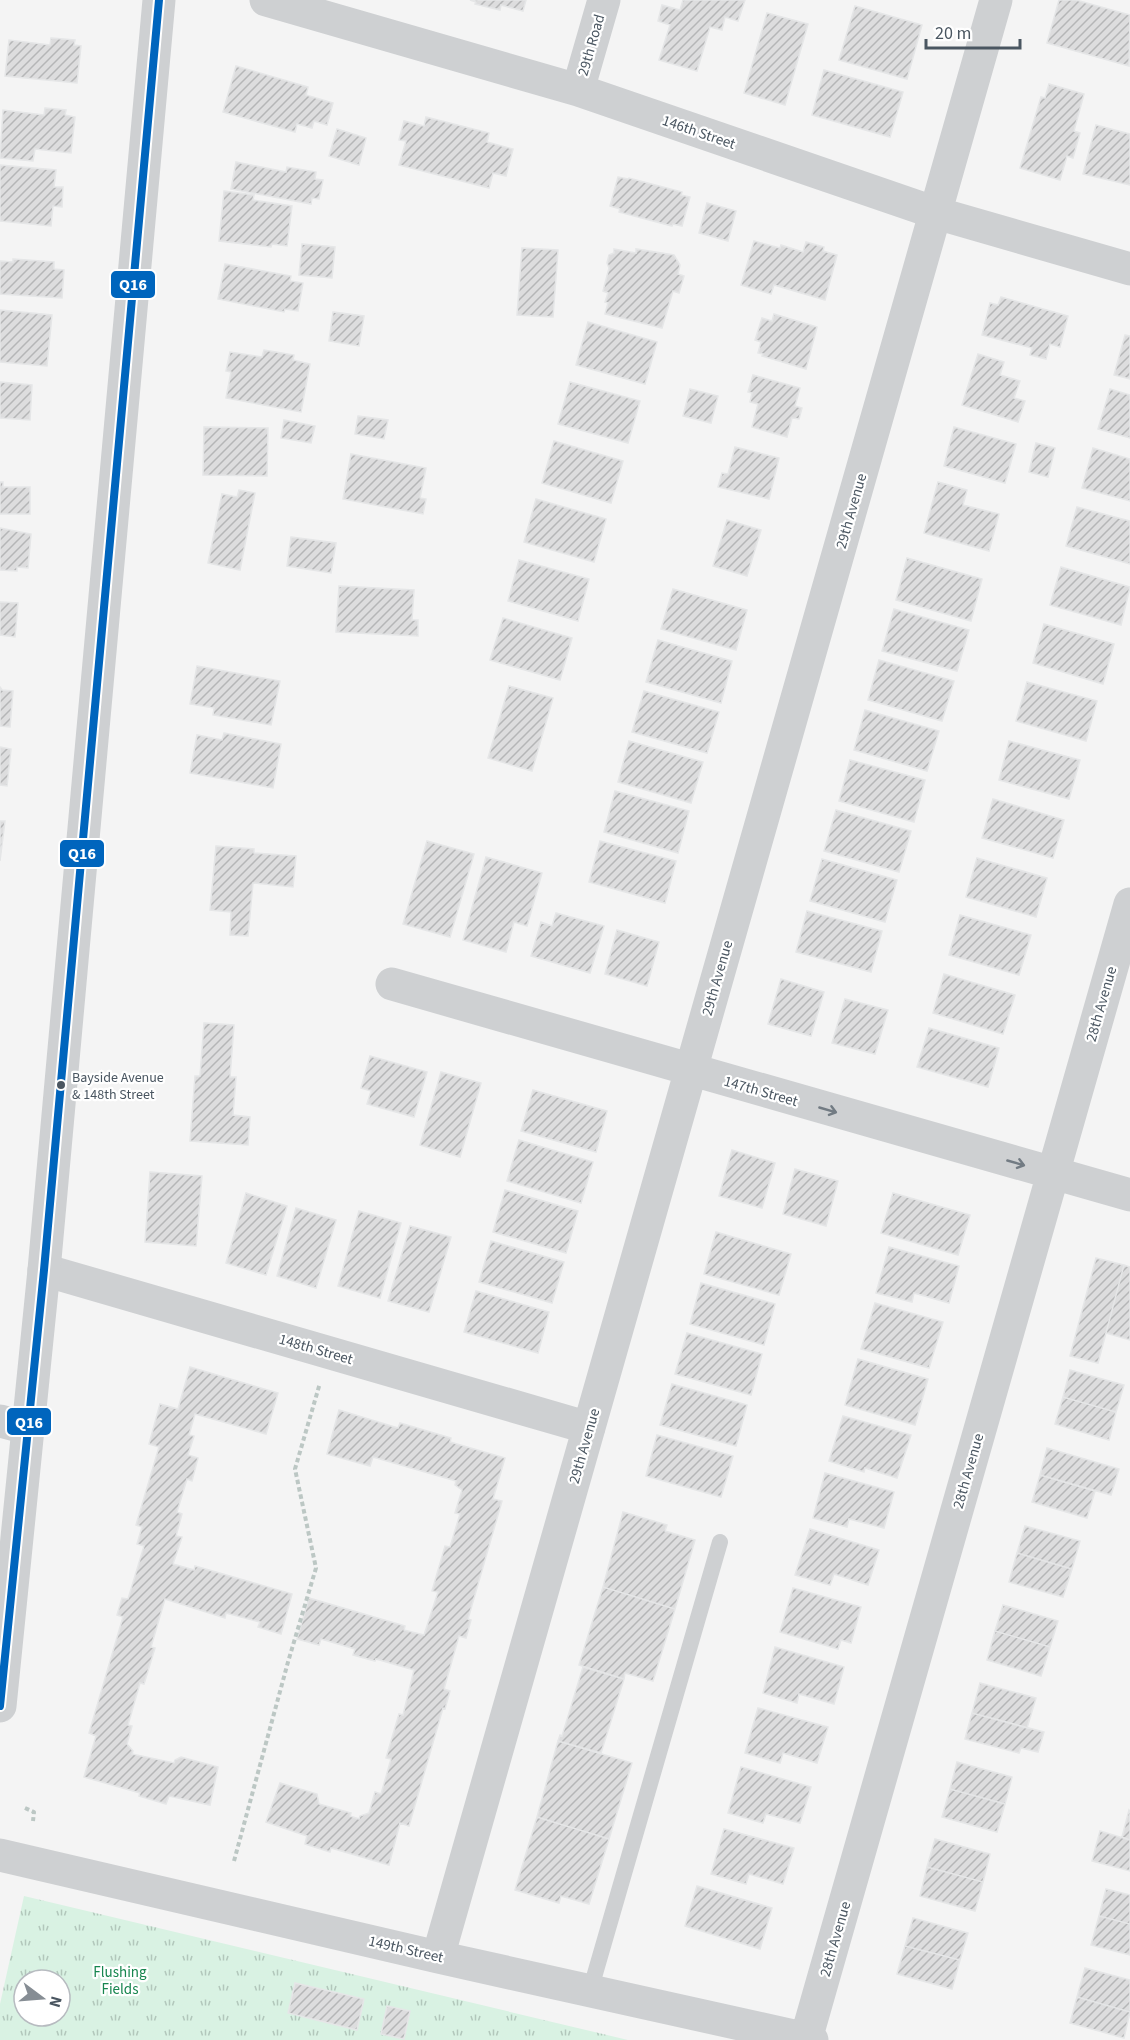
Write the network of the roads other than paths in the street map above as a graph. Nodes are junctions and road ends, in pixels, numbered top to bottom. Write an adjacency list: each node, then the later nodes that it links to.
1 (159, 0): 13 (street)
2 (266, 0): 5 (street, 146th Street)
3 (604, 0): 5 (street, 29th Road)
4 (996, 0): 6 (street, 29th Avenue)
5 (578, 90): 6 (street, 146th Street)
6 (936, 213): 7 (street, 146th Street); 10 (street, 29th Avenue)
7 (1130, 269)
8 (1130, 904): 11 (street, 28th Avenue)
9 (392, 984): 10 (street, 147th Street)
10 (691, 1071): 11 (street, 147th Street, one-way to 11); 15 (street, 29th Avenue)
11 (1053, 1174): 12 (street, 147th Street); 21 (street, 28th Avenue)
12 (1130, 1196)
13 (44, 1270): 14 (street); 15 (street, 148th Street)
14 (13, 1425): 17 (street)
15 (589, 1428): 19 (street, 29th Avenue)
16 (720, 1542): 20 (lane)
17 (0, 1706)
18 (0, 1855): 19 (street, 149th Street)
19 (438, 1957): 20 (street, 149th Street)
20 (590, 1990): 21 (street, 149th Street)
21 (809, 2039)

